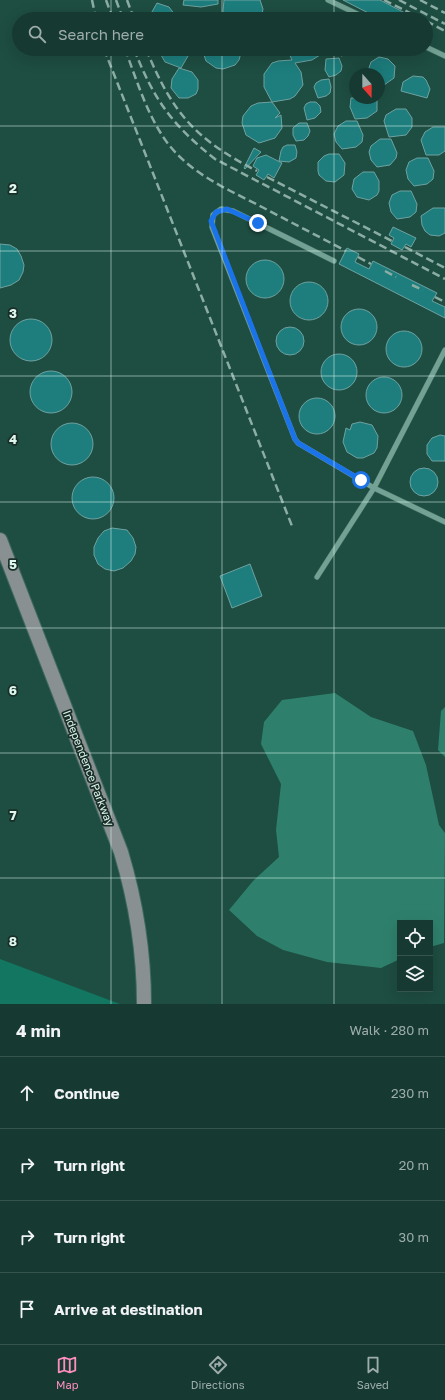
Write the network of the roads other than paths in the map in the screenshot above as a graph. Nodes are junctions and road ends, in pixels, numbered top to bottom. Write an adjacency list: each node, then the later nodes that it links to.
1 (328, 0): 2 (lane)
2 (353, 12)
3 (433, 50): 4 (lane)
4 (445, 56)
5 (334, 261): 7 (lane)
6 (445, 350): 7 (lane)
7 (374, 488): 8 (lane); 10 (lane)
8 (445, 522)
9 (0, 540): 11 (main road, Independence Parkway)
10 (317, 577)
11 (144, 1004)

